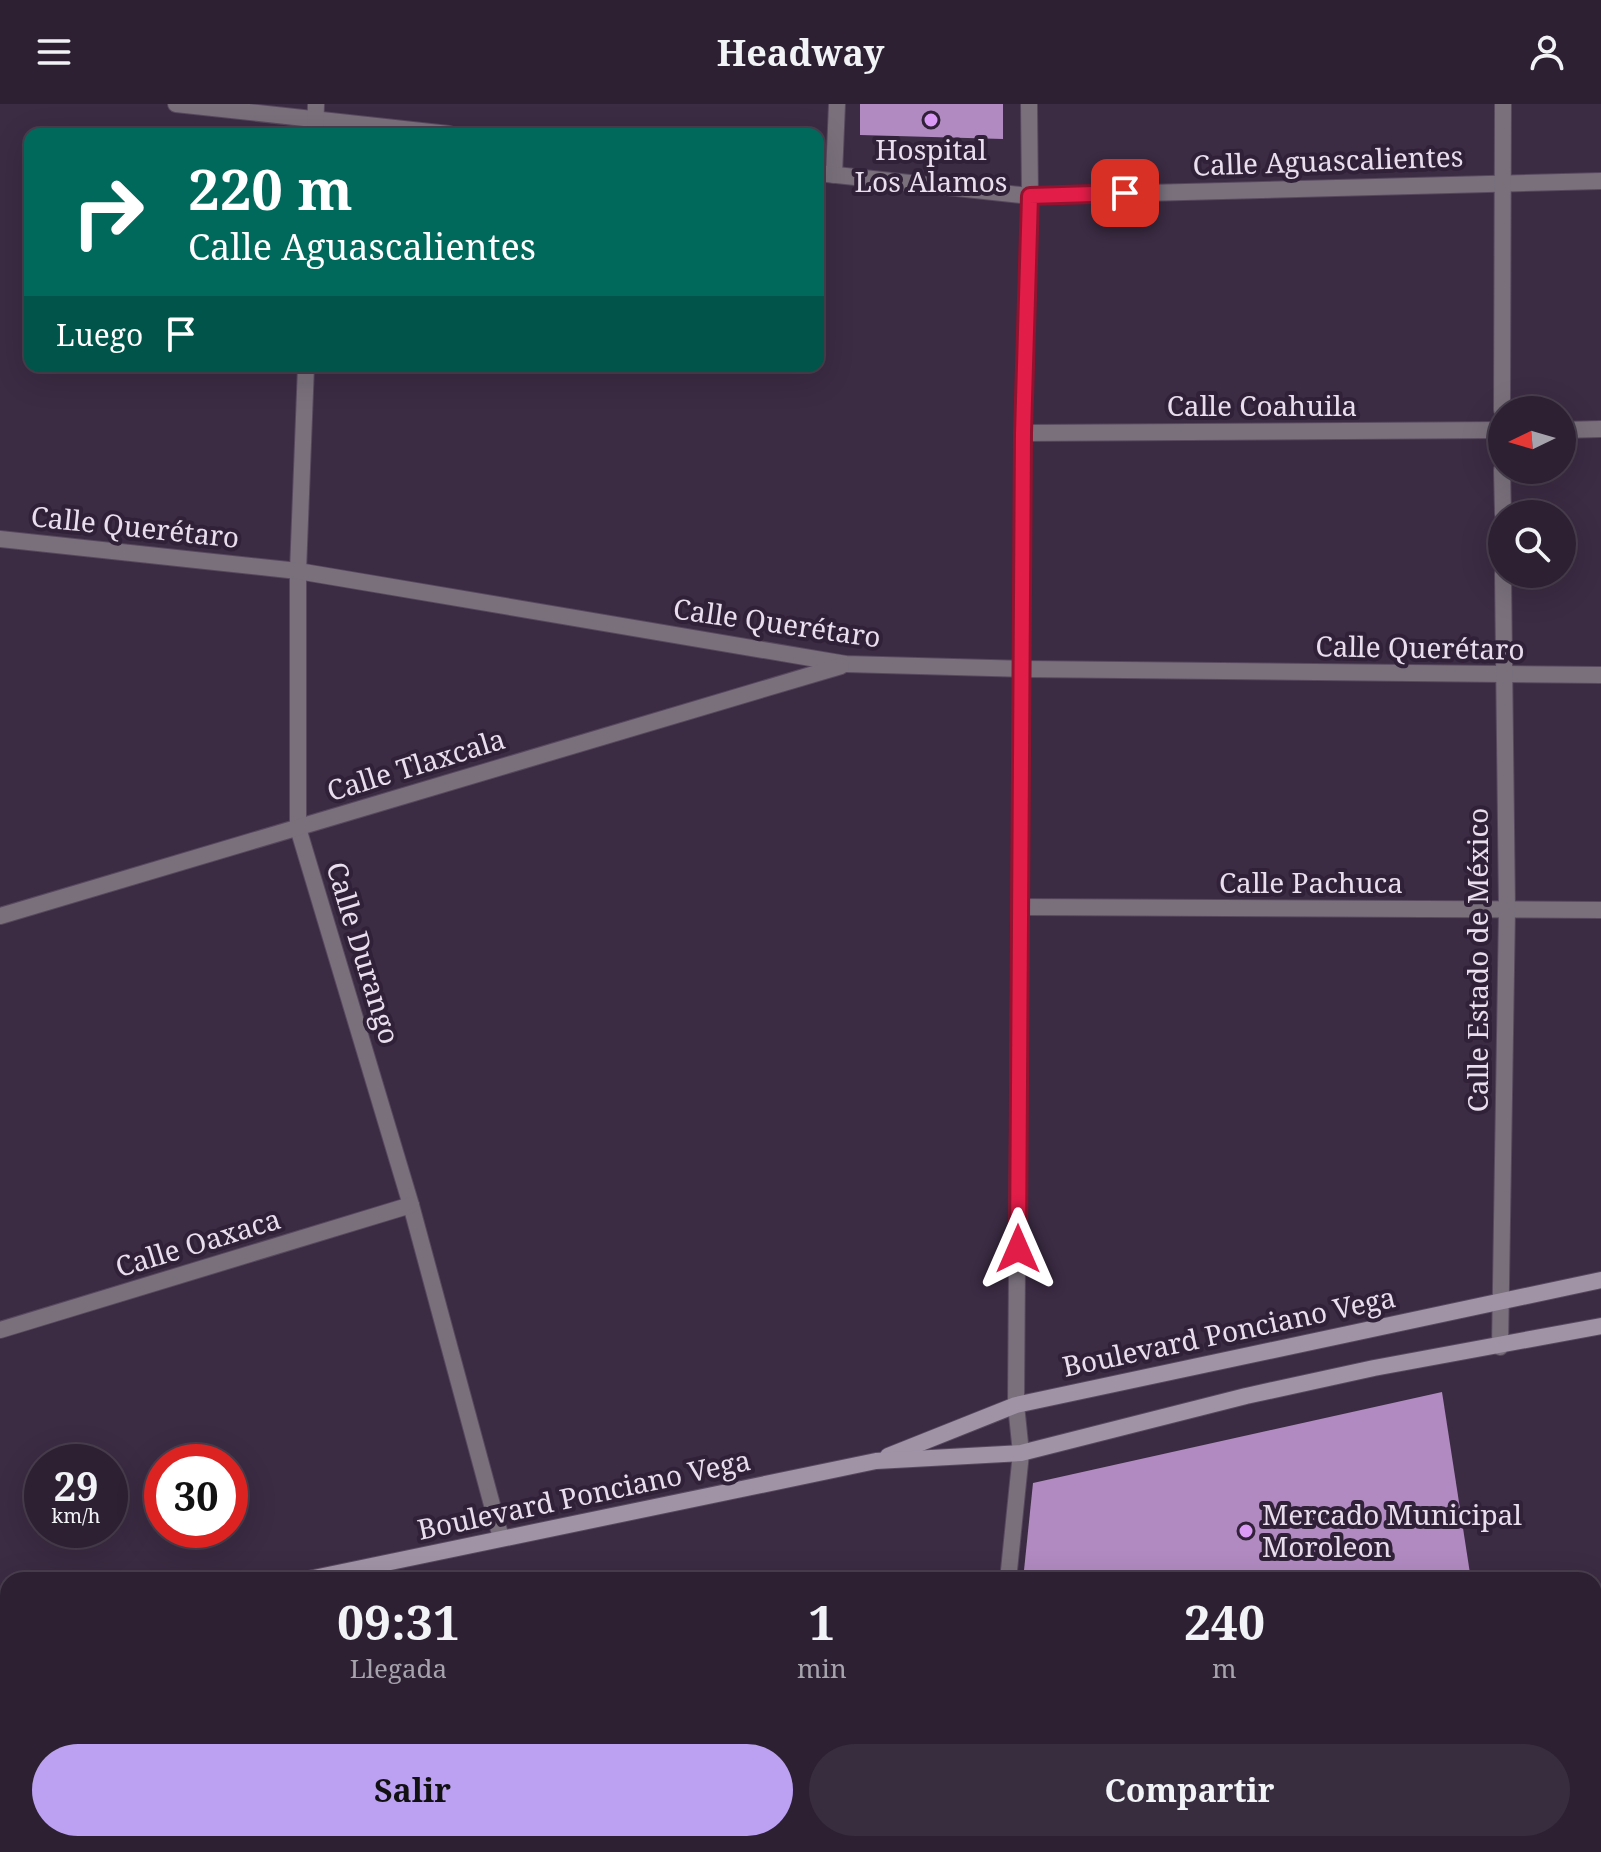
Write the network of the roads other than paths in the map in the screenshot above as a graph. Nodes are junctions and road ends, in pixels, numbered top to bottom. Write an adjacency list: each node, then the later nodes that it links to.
1 (176, 104): 5 (street)
2 (837, 104): 7 (street)
3 (1029, 104): 10 (street)
4 (1503, 104): 9 (street)
5 (315, 119): 6 (street)
6 (395, 128)
7 (826, 174): 10 (street, Calle Aguascalientes)
8 (1601, 181): 9 (street, Calle Aguascalientes)
9 (1503, 182): 10 (street, Calle Aguascalientes); 12 (street)
10 (1030, 196): 16 (street)
11 (306, 372): 18 (street, Calle Durango)
12 (1502, 396)
13 (1601, 429): 15 (street)
14 (1488, 430): 16 (street, Calle Coahuila)
15 (1576, 430)
16 (1023, 433): 21 (street)
17 (0, 539): 18 (street, Calle Querétaro)
18 (298, 571): 20 (street, Calle Querétaro); 24 (street, Calle Durango)
19 (1503, 588): 23 (street, Calle Estado de México)
20 (846, 664): 21 (street, Calle Querétaro); 24 (street, Calle Tlaxcala)
21 (1023, 669): 23 (street, Calle Querétaro); 25 (street)
22 (1601, 675): 23 (street, Calle Querétaro)
23 (1504, 676): 26 (street, Calle Estado de México)
24 (298, 828): 28 (street, Calle Tlaxcala); 29 (street, Calle Durango)
25 (1021, 907): 26 (street, Calle Pachuca); 35 (street)
26 (1507, 909): 27 (street, Calle Pachuca); 31 (street, Calle Estado de México)
27 (1601, 910)
28 (0, 916)
29 (411, 1205): 33 (street, Calle Oaxaca); 38 (street, Calle Durango)
30 (1601, 1280): 31 (street, Boulevard Ponciano Vega)
31 (1501, 1300): 34 (street, Calle Estado de México); 35 (street, Boulevard Ponciano Vega)
32 (1601, 1326): 34 (street, Boulevard Ponciano Vega)
33 (0, 1330)
34 (1500, 1347): 36 (street, Boulevard Ponciano Vega)
35 (1016, 1405): 36 (street); 37 (street, Boulevard Ponciano Vega)
36 (1021, 1453): 37 (street, Boulevard Ponciano Vega); 40 (street)
37 (876, 1461): 38 (street, Boulevard Ponciano Vega)
38 (501, 1538): 39 (street, Boulevard Ponciano Vega)
39 (342, 1572)
40 (1009, 1572)

